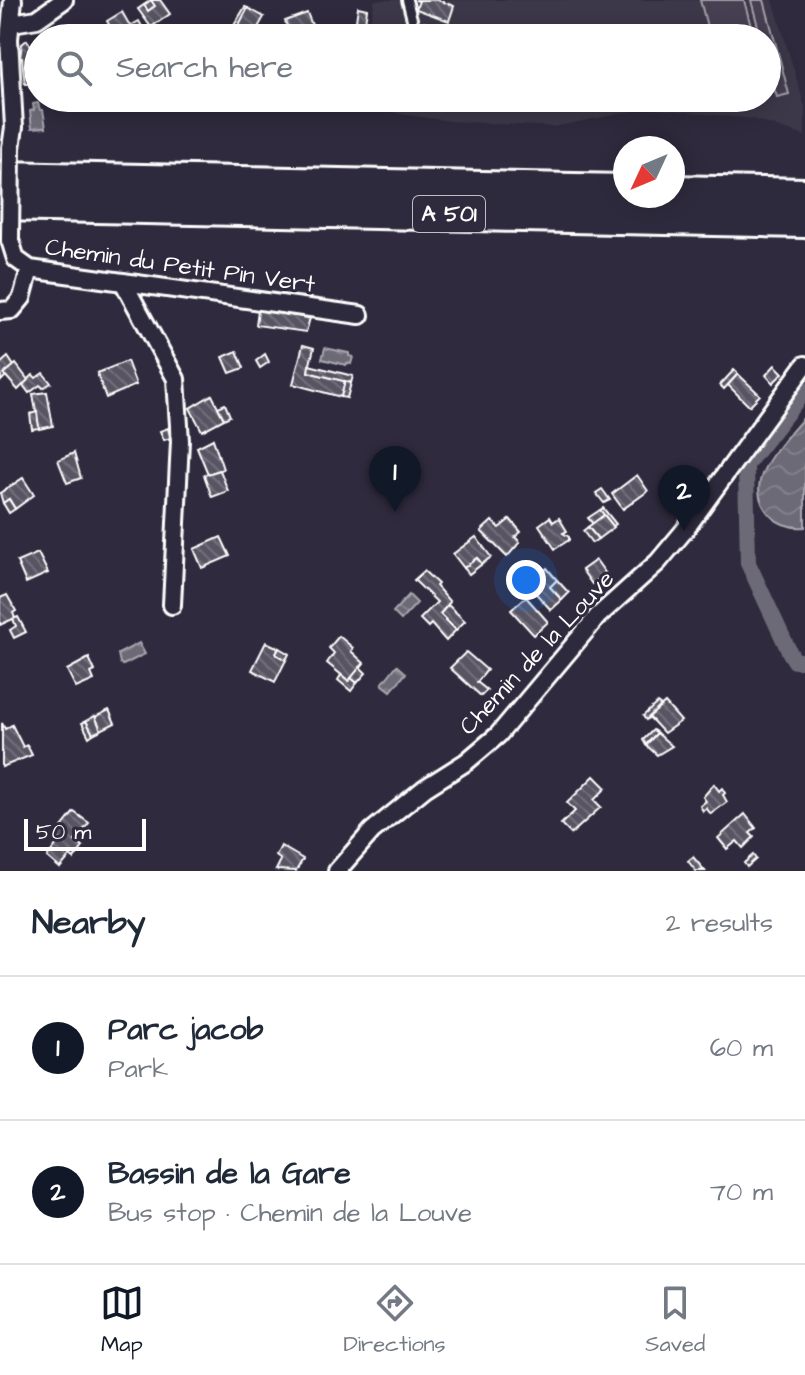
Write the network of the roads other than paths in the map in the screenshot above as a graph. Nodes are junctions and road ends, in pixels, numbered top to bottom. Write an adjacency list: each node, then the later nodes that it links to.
1 (13, 0): 4 (street, Chemin du Petit Pin Vert)
2 (64, 0): 4 (street)
3 (407, 0): 5 (lane)
4 (12, 23): 12 (street, Chemin du Petit Pin Vert, bridge)
5 (413, 24)
6 (0, 177): 7 (highway, A 501)
7 (613, 190)
8 (685, 191): 9 (highway)
9 (805, 194)
10 (0, 205): 11 (highway, A 501)
11 (805, 222)
12 (30, 269): 13 (street, Chemin du Petit Pin Vert); 14 (street)
13 (123, 282): 15 (street, Chemin du Petit Pin Vert); 17 (street)
14 (0, 311)
15 (360, 315)
16 (805, 365): 18 (street, Chemin de la Louve)
17 (172, 605)
18 (337, 871)

